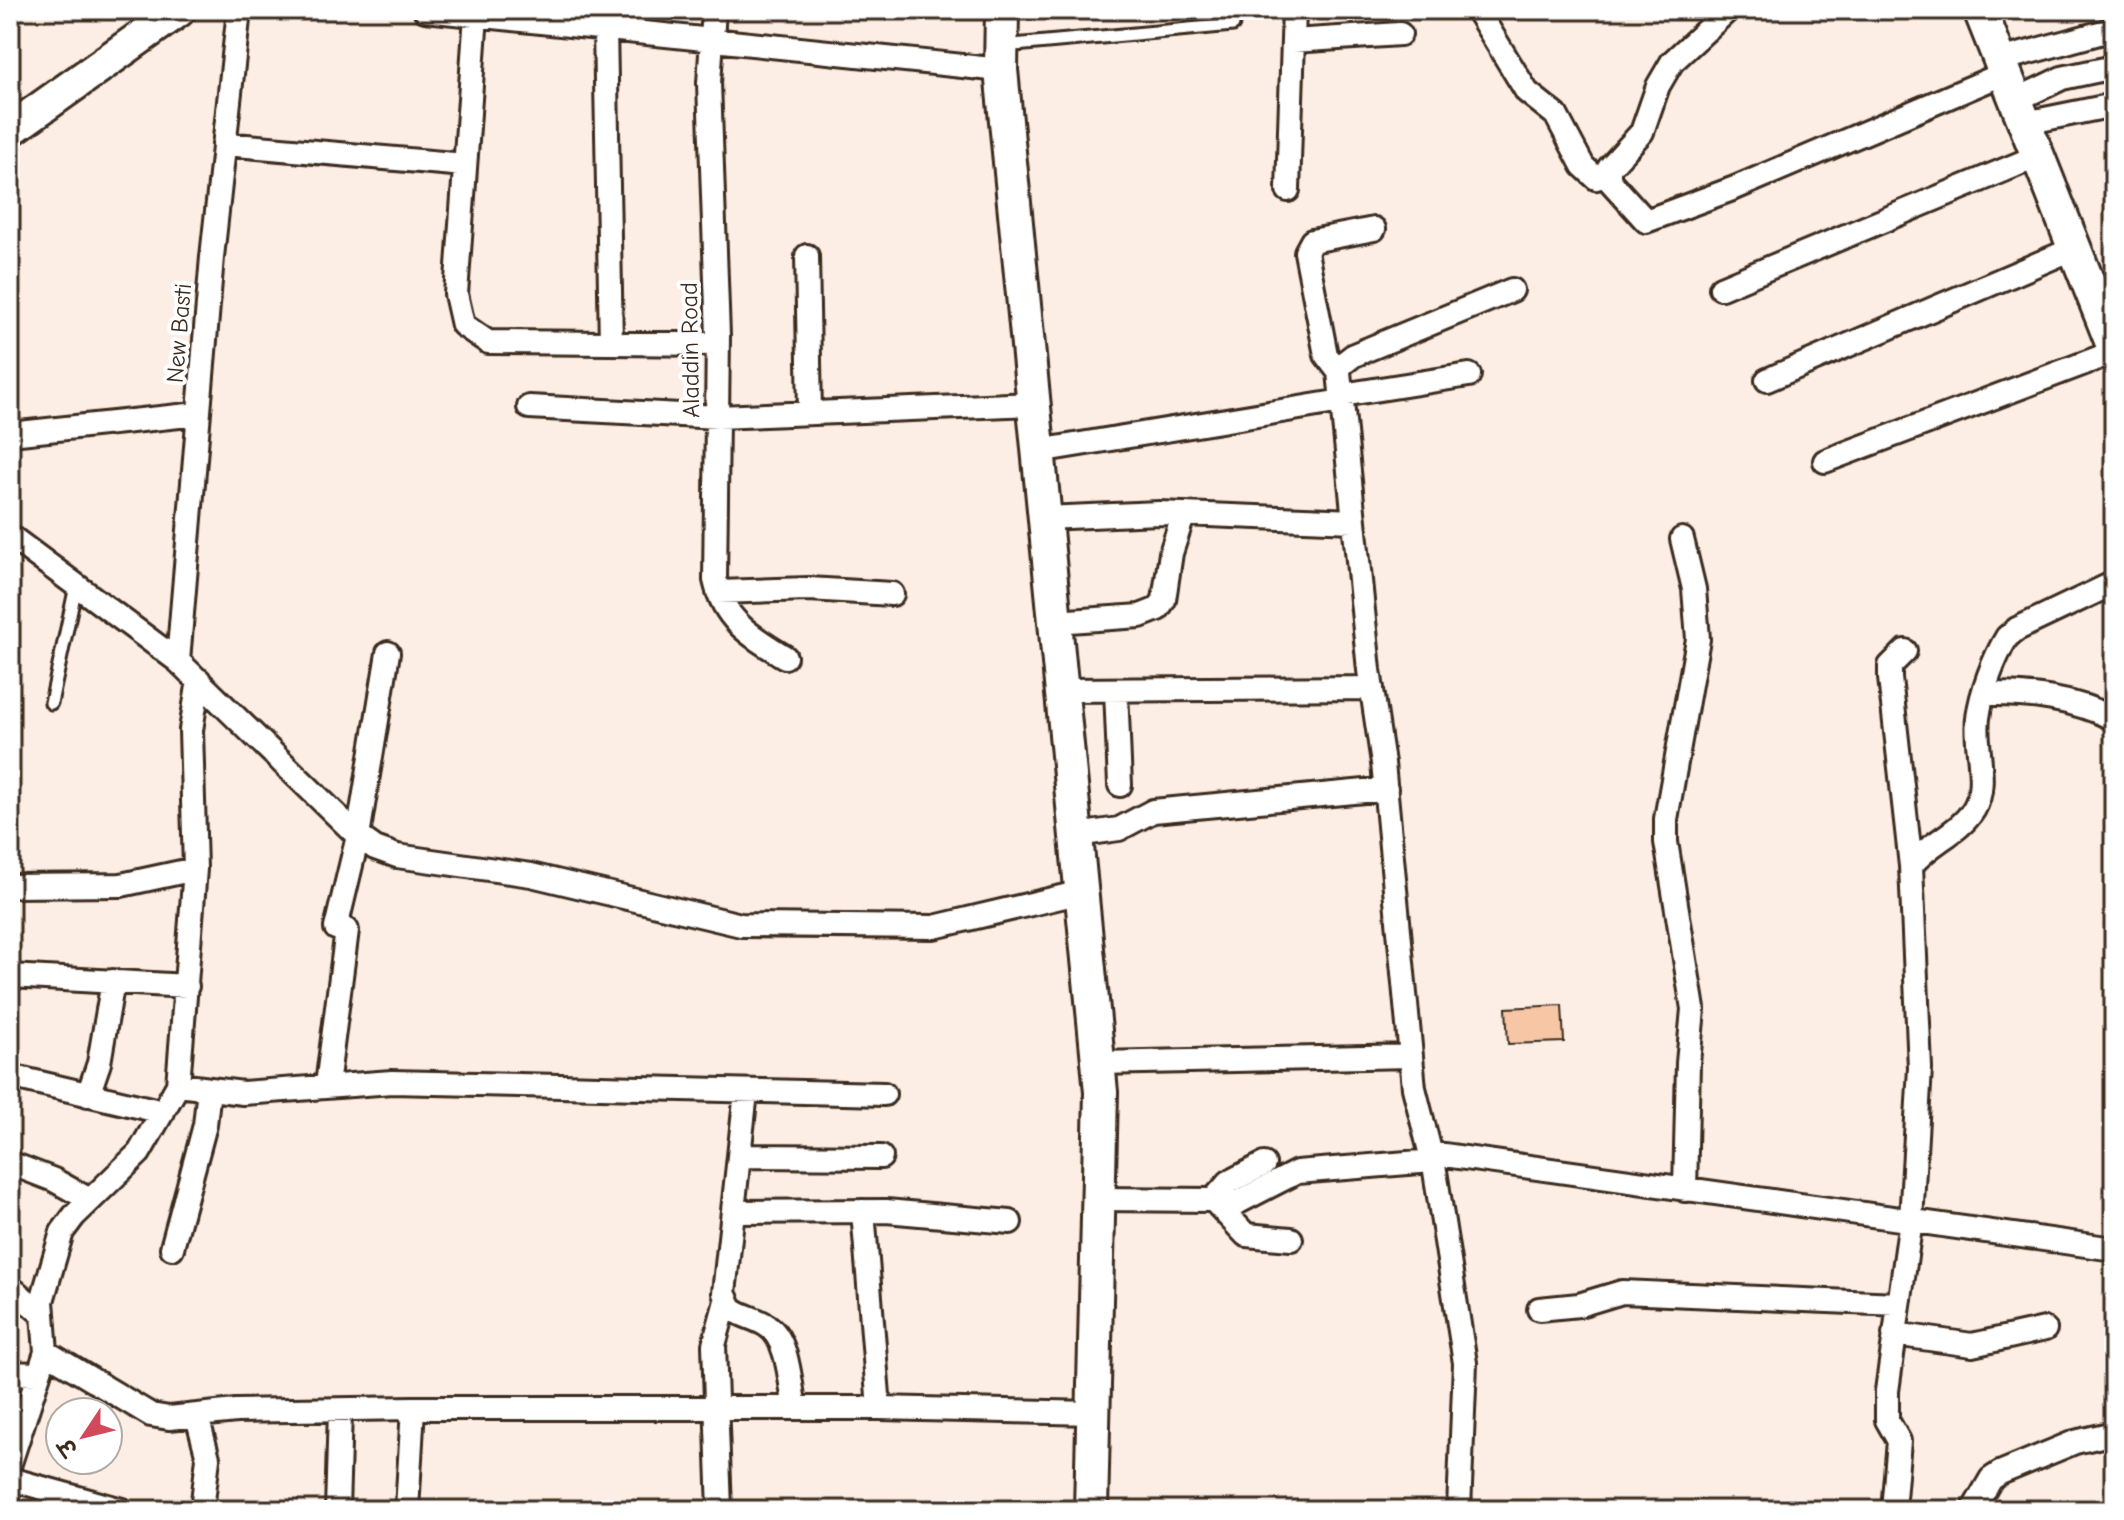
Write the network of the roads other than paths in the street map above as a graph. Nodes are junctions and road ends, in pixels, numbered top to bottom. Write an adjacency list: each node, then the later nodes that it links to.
1 (179, 10): 21 (street)
2 (239, 10): 22 (street, New Basti)
3 (425, 10): 10 (street)
4 (714, 10): 15 (street, Aladdin Road)
5 (1002, 10): 17 (street)
6 (1294, 10): 16 (street)
7 (1477, 10): 25 (street)
8 (1728, 10): 25 (street)
9 (1980, 10): 19 (street)
10 (476, 15): 12 (street); 24 (street)
11 (1233, 25): 17 (lane)
12 (605, 28): 15 (street); 32 (street)
13 (2114, 29): 19 (street)
14 (1400, 34): 16 (street)
15 (711, 38): 17 (street); 33 (street, Aladdin Road)
16 (1293, 41): 26 (street)
17 (1001, 58): 39 (street)
18 (2114, 67): 19 (street)
19 (2012, 89): 20 (street); 23 (street); 25 (street)
20 (2114, 105)
21 (10, 130)
22 (224, 144): 24 (street); 42 (street, New Basti)
23 (2038, 156): 28 (street); 30 (street)
24 (465, 165): 32 (street)
25 (1608, 173)
26 (1288, 190)
27 (1374, 229): 35 (street)
28 (2075, 248): 34 (street); 37 (street)
29 (807, 256): 41 (street)
30 (1721, 288)
31 (1512, 290): 35 (street)
32 (611, 343): 33 (street)
33 (718, 344): 43 (street, Aladdin Road)
34 (2114, 350): 46 (street)
35 (1339, 372): 38 (street)
36 (1469, 375): 38 (street)
37 (1767, 380)
38 (1342, 398): 45 (street); 49 (street)
39 (1034, 404): 41 (street); 45 (street)
40 (529, 407): 43 (street)
41 (810, 413): 43 (street)
42 (198, 414): 44 (street); 60 (street, New Basti)
43 (718, 417): 54 (street, Aladdin Road)
44 (10, 434)
45 (1038, 451): 48 (street)
46 (1825, 461)
47 (1183, 516): 48 (street); 49 (street); 56 (street)
48 (1045, 518): 56 (street)
49 (1354, 521): 63 (street)
50 (10, 536): 53 (street)
51 (1682, 539): 94 (street)
52 (2114, 583): 62 (street)
53 (76, 585): 60 (street); 66 (lane)
54 (718, 592): 55 (street); 59 (street, Aladdin Road)
55 (892, 594)
56 (1055, 622): 64 (street)
57 (1905, 651): 72 (street)
58 (388, 653): 71 (street)
59 (785, 657)
60 (178, 661): 61 (street)
61 (199, 680): 71 (street); 73 (street)
62 (1988, 685): 67 (street); 72 (street)
63 (1372, 688): 65 (street); 69 (street)
64 (1062, 690): 65 (street); 70 (street)
65 (1116, 690): 68 (street)
66 (51, 703)
67 (2114, 719)
68 (1120, 785)
69 (1386, 789): 70 (street); 79 (street)
70 (1076, 835): 75 (street)
71 (358, 836): 75 (street); 83 (street)
72 (1911, 866): 100 (street)
73 (195, 869): 74 (street); 78 (street)
74 (10, 886)
75 (1082, 892): 80 (street)
76 (10, 976): 77 (street)
77 (113, 981): 78 (street); 87 (street)
78 (187, 986): 82 (street)
79 (1411, 1056): 80 (street); 91 (street)
80 (1098, 1063): 95 (street)
81 (10, 1076): 87 (street)
82 (178, 1085): 84 (street); 88 (street)
83 (327, 1085): 84 (street); 85 (street)
84 (209, 1089): 103 (street)
85 (746, 1092): 86 (street); 89 (street)
86 (884, 1094)
87 (88, 1095): 88 (street)
88 (163, 1112): 96 (street)
89 (739, 1156): 90 (street); 99 (street)
90 (881, 1157)
91 (1431, 1157): 94 (street); 97 (street); 130 (street)
92 (10, 1163): 96 (street)
93 (1264, 1164): 97 (street)
94 (1685, 1190): 100 (street)
95 (1098, 1199): 97 (street); 120 (street)
96 (90, 1200): 109 (street)
97 (1219, 1204): 102 (street)
98 (863, 1211): 99 (street); 101 (street); 117 (street)
99 (733, 1212): 106 (street)
100 (1911, 1220): 104 (street); 107 (street)
101 (1010, 1222)
102 (1291, 1239)
103 (172, 1248)
104 (2114, 1249)
105 (10, 1287): 109 (street)
106 (726, 1301): 116 (street); 118 (street)
107 (1898, 1304): 108 (street); 111 (street)
108 (1539, 1309)
109 (41, 1313): 112 (street)
110 (2045, 1329): 111 (street)
111 (1894, 1334): 131 (street)
112 (46, 1352): 114 (street); 121 (street)
113 (10, 1373): 114 (street)
114 (36, 1374): 123 (street)
115 (413, 1408): 118 (street); 119 (street); 127 (street)
116 (795, 1408): 117 (street); 118 (street)
117 (879, 1408): 120 (street)
118 (719, 1409): 128 (street)
119 (340, 1410): 121 (street); 126 (street)
120 (1093, 1413): 129 (street)
121 (197, 1416): 125 (street)
122 (2114, 1433): 132 (street)
123 (10, 1465): 124 (street)
124 (122, 1510)
125 (202, 1510)
126 (337, 1510)
127 (407, 1510)
128 (720, 1510)
129 (1091, 1510)
130 (1459, 1510)
131 (1893, 1510)
132 (1973, 1510)

